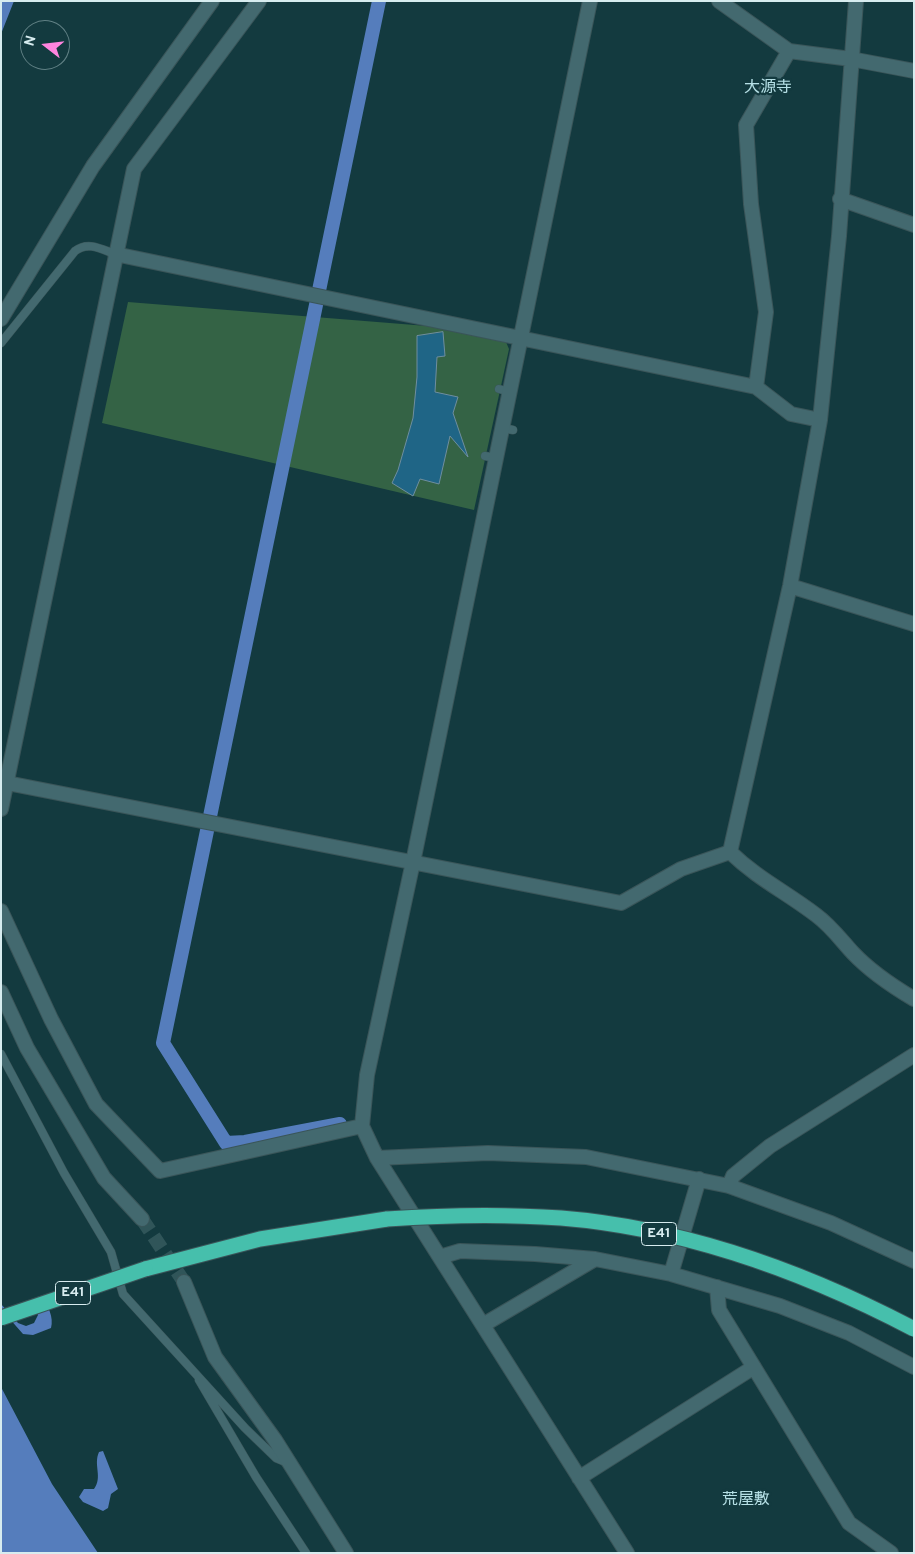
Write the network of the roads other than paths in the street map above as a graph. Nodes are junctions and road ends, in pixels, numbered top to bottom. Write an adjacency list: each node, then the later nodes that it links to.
1 (212, 1): 12 (street)
2 (259, 1): 11 (street)
3 (590, 1): 13 (street)
4 (719, 1): 6 (street)
5 (856, 1): 7 (street)
6 (789, 51): 7 (street); 15 (street)
7 (851, 59): 8 (street); 9 (street)
8 (914, 70)
9 (840, 199): 10 (street); 16 (street)
10 (914, 225)
11 (115, 254): 13 (street); 14 (lane); 19 (street)
12 (1, 319)
13 (521, 337): 15 (street); 22 (street)
14 (1, 344)
15 (756, 387): 16 (street)
16 (820, 420): 17 (street)
17 (790, 586): 18 (street); 21 (street)
18 (914, 624)
19 (7, 783): 20 (street); 22 (street)
20 (1, 809)
21 (730, 852): 22 (street); 25 (street)
22 (414, 862): 28 (street)
23 (1, 911): 28 (street)
24 (1, 992): 32 (street)
25 (914, 999)
26 (1, 1054): 42 (lane)
27 (914, 1055): 31 (street)
28 (362, 1126): 29 (street)
29 (378, 1158): 30 (street); 33 (street)
30 (699, 1179): 31 (street); 36 (street)
31 (729, 1186): 35 (street)
32 (142, 1219)
33 (440, 1257): 34 (street); 40 (street)
34 (595, 1259): 36 (street); 40 (street)
35 (914, 1261)
36 (671, 1274): 38 (street)
37 (184, 1282): 45 (street)
38 (716, 1287): 43 (street); 44 (street)
39 (1, 1318): 41 (highway, E41, bridge)
40 (483, 1325): 46 (street)
41 (914, 1328)
42 (190, 1366): 45 (lane); 47 (lane)
43 (754, 1367): 46 (street); 50 (street)
44 (914, 1367)
45 (290, 1464): 48 (street)
46 (579, 1478): 49 (street)
47 (306, 1553)
48 (346, 1553)
49 (626, 1553)
50 (891, 1553)

